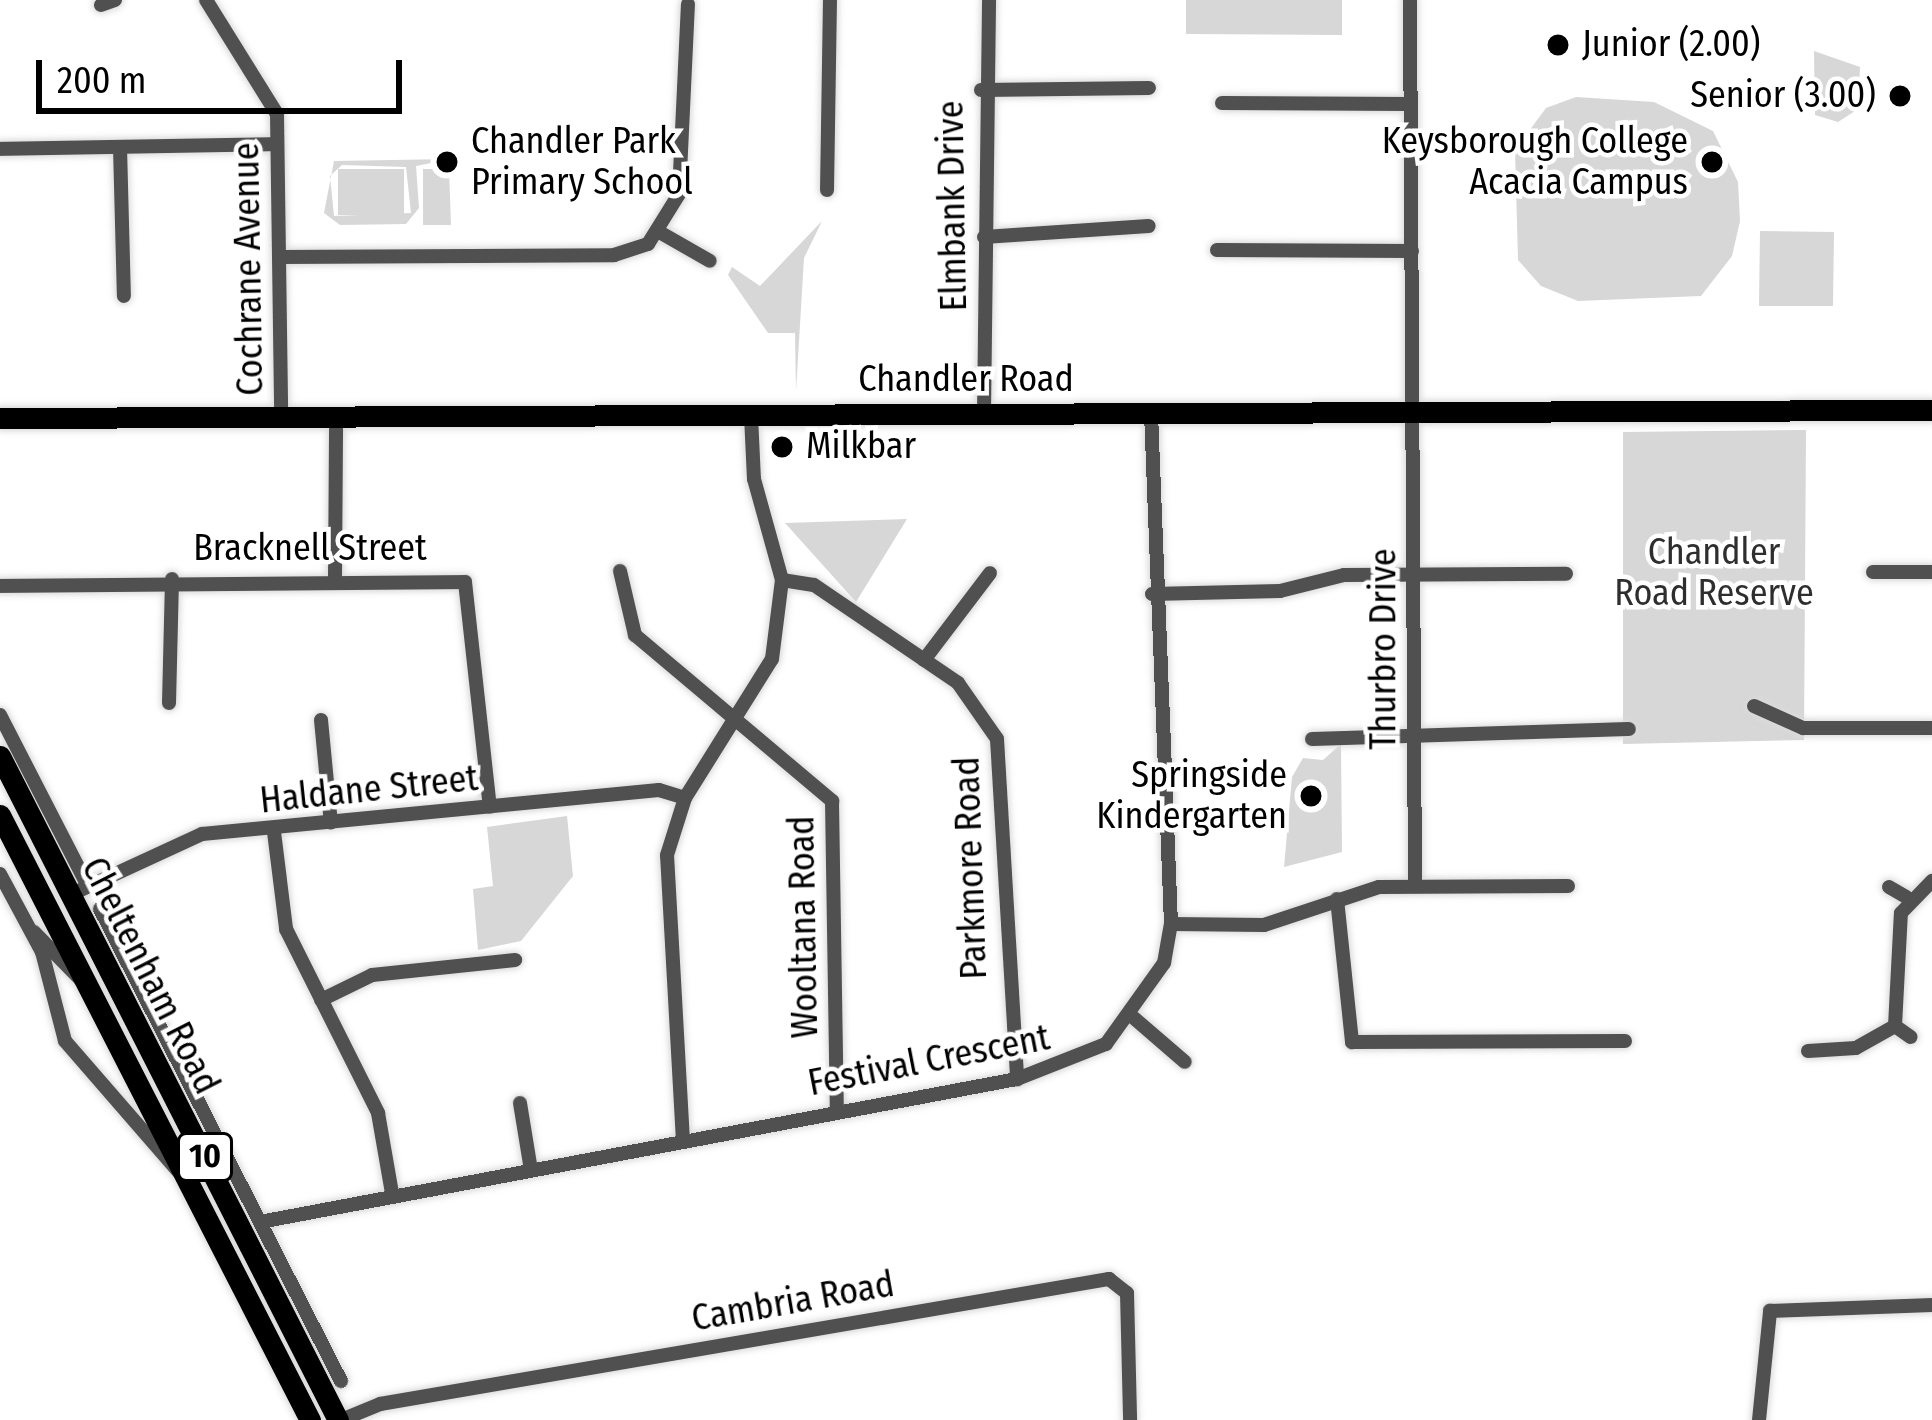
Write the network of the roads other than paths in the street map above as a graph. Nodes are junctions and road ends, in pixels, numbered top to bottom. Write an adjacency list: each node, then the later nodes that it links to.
1 (206, 0): 10 (street, Cochrane Avenue)
2 (830, 0): 13 (street)
3 (988, 0): 7 (street, Elmbank Drive)
4 (1410, 0): 9 (street, Thurbro Drive)
5 (688, 4): 15 (street)
6 (1149, 88): 7 (street)
7 (981, 89): 16 (street, Elmbank Drive)
8 (1222, 104): 9 (street)
9 (1410, 104): 18 (street, Thurbro Drive)
10 (278, 144): 11 (street); 19 (street, Cochrane Avenue)
11 (119, 147): 12 (street); 21 (street)
12 (0, 148)
13 (827, 190)
14 (1149, 226): 16 (street)
15 (661, 233): 19 (street); 20 (street)
16 (984, 237): 25 (street, Elmbank Drive)
17 (1217, 250): 18 (street)
18 (1412, 251): 23 (street, Thurbro Drive)
19 (280, 257): 26 (street, Cochrane Avenue)
20 (710, 261)
21 (124, 296)
22 (1932, 410): 23 (main road, Chandler Road)
23 (1412, 411): 24 (main road, Chandler Road); 34 (street, Thurbro Drive)
24 (1150, 412): 25 (main road, Chandler Road); 40 (street)
25 (984, 413): 28 (main road, Chandler Road)
26 (281, 415): 27 (main road, Chandler Road); 29 (main road, Chandler Road)
27 (336, 415): 28 (main road, Chandler Road); 36 (street)
28 (751, 416): 38 (street)
29 (0, 418)
30 (620, 571): 45 (street, Wooltana Road)
31 (1873, 572): 32 (street)
32 (1932, 572)
33 (990, 573): 41 (street)
34 (1414, 574): 35 (street); 40 (street); 49 (street, Thurbro Drive)
35 (1566, 574)
36 (334, 578): 37 (street, Bracknell Street); 53 (street, Bracknell Street)
37 (172, 579): 39 (street, Bracknell Street); 42 (street)
38 (782, 580): 41 (street, Parkmore Road); 45 (street)
39 (0, 586)
40 (1151, 594): 66 (street)
41 (924, 660): 78 (street, Parkmore Road)
42 (169, 703)
43 (1754, 706): 47 (street)
44 (0, 715): 62 (street, Cheltenham Road)
45 (734, 718): 52 (street); 80 (street, Wooltana Road)
46 (321, 720): 55 (street)
47 (1932, 728)
48 (1629, 729): 49 (street)
49 (1414, 730): 50 (street); 59 (street, Thurbro Drive)
50 (1312, 739)
51 (0, 756): 62 (main road, Cheltenham Road / 10)
52 (685, 798): 53 (street, Haldane Street); 81 (street)
53 (490, 807): 55 (street, Haldane Street)
54 (0, 815): 68 (main road, Cheltenham Road / 10)
55 (331, 824): 56 (street, Haldane Street)
56 (274, 832): 62 (street, Haldane Street); 71 (street)
57 (0, 874): 67 (street, Cheltenham Road)
58 (1932, 881): 63 (street)
59 (1415, 886): 60 (street); 64 (street)
60 (1568, 886)
61 (1889, 887): 63 (street)
62 (80, 890): 68 (main road); 88 (main road, Cheltenham Road / 10)
63 (1906, 897): 73 (street)
64 (1337, 899): 66 (street); 75 (street)
65 (100, 909): 85 (street, Cheltenham Road)
66 (1171, 924): 72 (street)
67 (34, 932): 70 (street); 83 (street, Cheltenham Road)
68 (65, 941): 70 (main road, Cheltenham Road / 10)
69 (514, 960): 71 (street)
70 (86, 983): 83 (main road, Cheltenham Road / 10)
71 (321, 1000): 84 (street)
72 (1134, 1018): 77 (street); 78 (street, Festival Crescent)
73 (1895, 1026): 74 (street); 76 (street)
74 (1911, 1037)
75 (1625, 1041)
76 (1808, 1051)
77 (1185, 1062)
78 (1017, 1079): 80 (street, Festival Crescent)
79 (520, 1103): 82 (street)
80 (837, 1109): 81 (street, Festival Crescent)
81 (683, 1141): 82 (street, Festival Crescent)
82 (531, 1170): 84 (street, Festival Crescent)
83 (190, 1182): 90 (main road, Cheltenham Road / 10)
84 (392, 1193): 85 (street, Festival Crescent)
85 (260, 1222): 87 (street, Cheltenham Road)
86 (1932, 1305): 93 (street)
87 (313, 1326): 88 (street); 89 (street, Cheltenham Road)
88 (302, 1349): 91 (main road, Cheltenham Road / 10)
89 (341, 1381)
90 (310, 1420)
91 (339, 1420): 92 (street, Cambria Road)
92 (1130, 1420)
93 (1759, 1420)

